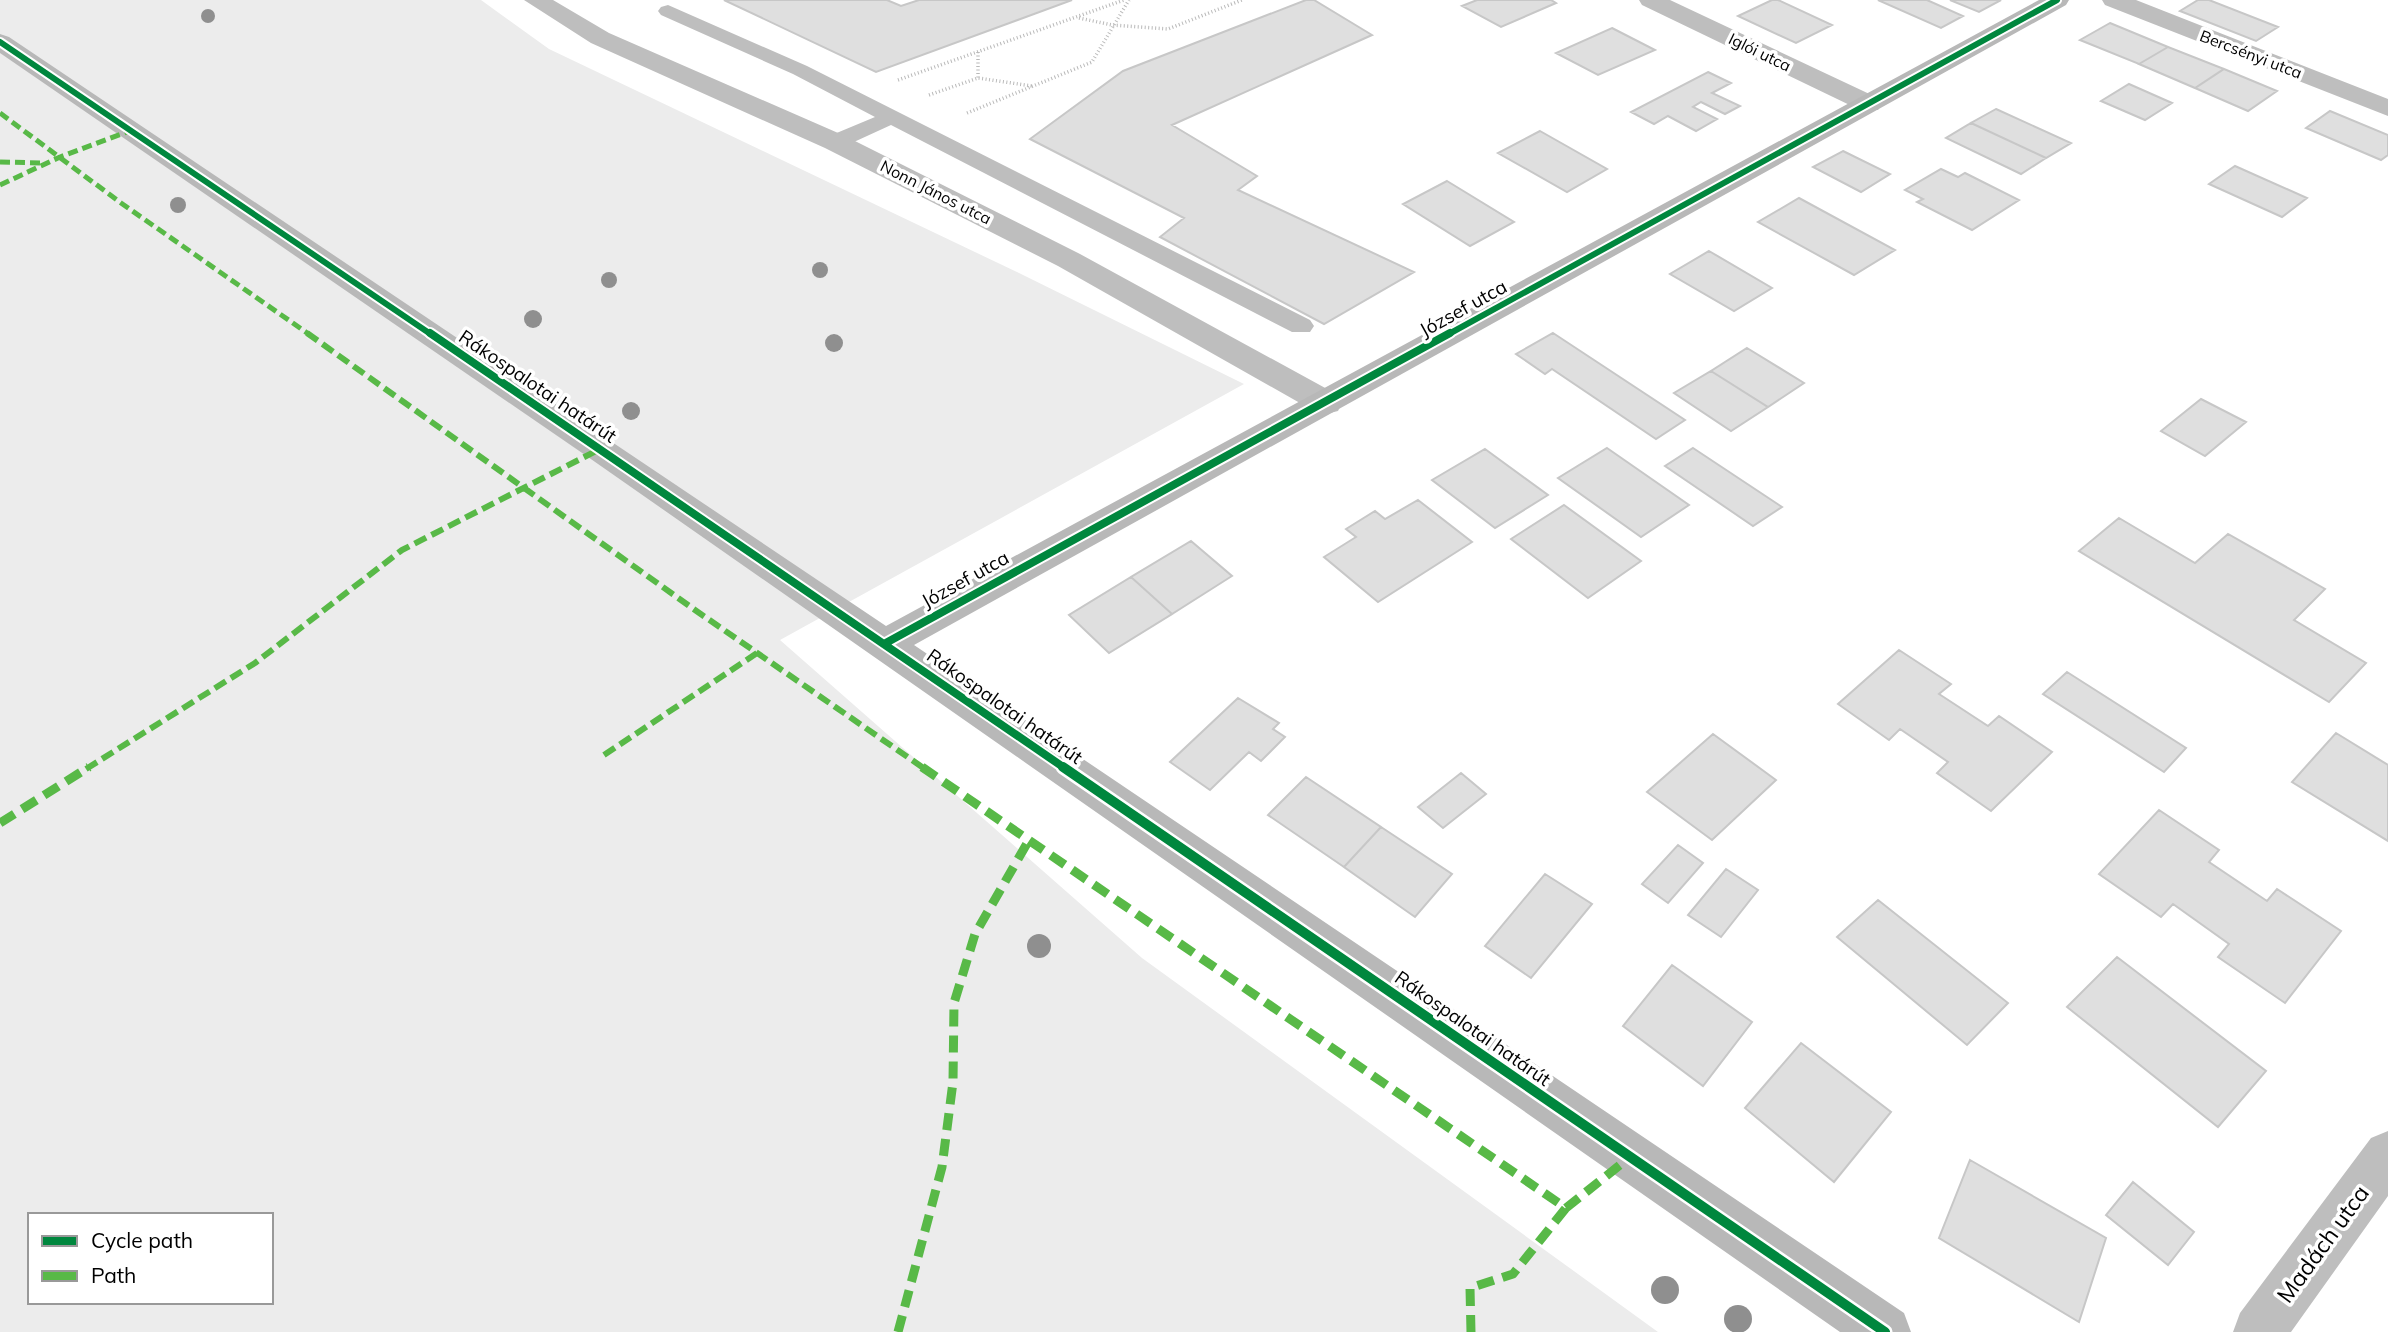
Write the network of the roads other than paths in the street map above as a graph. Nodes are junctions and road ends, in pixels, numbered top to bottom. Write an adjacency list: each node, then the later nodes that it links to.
1 (537, 0): 10 (street, Nonn János utca)
2 (1651, 0): 7 (street, Iglói utca)
3 (2057, 0): 7 (street, József utca)
4 (2114, 0): 8 (street, Bercsényi utca)
5 (668, 11): 9 (lane)
6 (0, 42): 13 (street, Rákospalotai határút)
7 (1868, 104): 12 (street, József utca)
8 (2388, 108)
9 (887, 115): 10 (lane); 11 (lane)
10 (835, 142): 12 (street, Nonn János utca)
11 (1300, 326)
12 (1326, 403): 13 (street, József utca)
13 (884, 644): 15 (street, Rákospalotai határút)
14 (2388, 1155): 16 (street, Madách utca)
15 (1885, 1332)
16 (2259, 1332)

